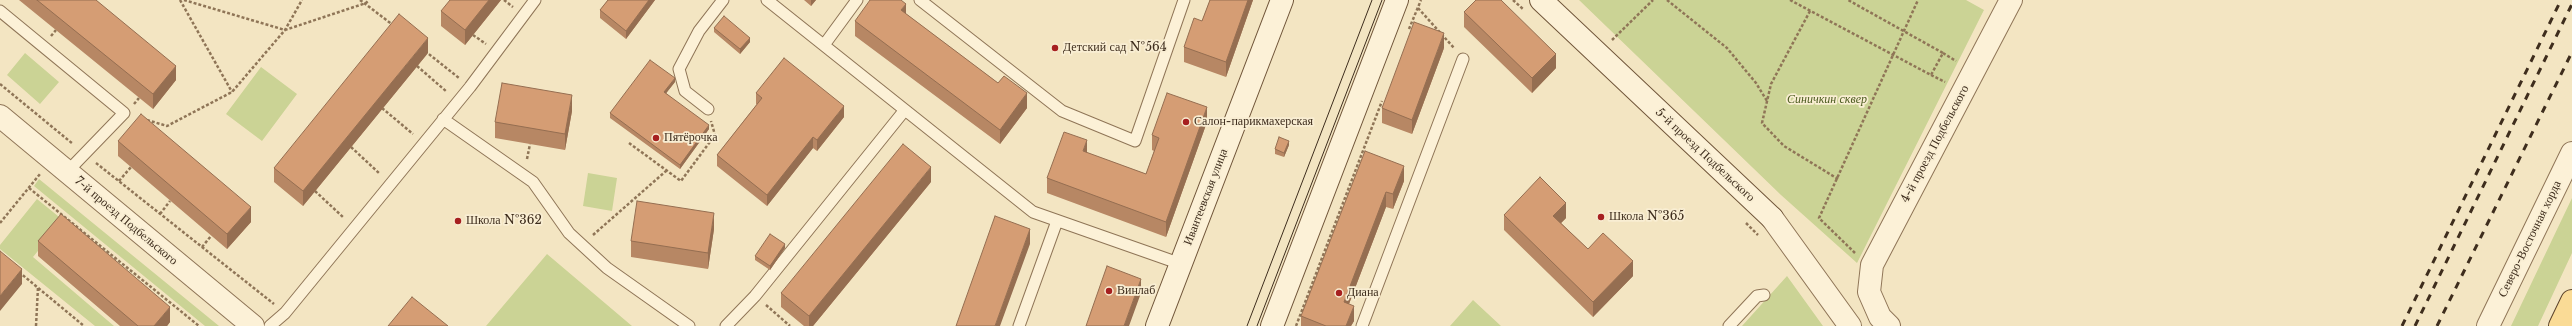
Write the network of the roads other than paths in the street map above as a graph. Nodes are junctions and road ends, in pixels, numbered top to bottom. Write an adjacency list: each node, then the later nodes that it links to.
1 (535, 0): 17 (lane)
2 (723, 0): 14 (lane)
3 (767, 0): 12 (lane)
4 (857, 0): 12 (lane)
5 (920, 0): 6 (lane)
6 (1184, 0)
7 (1282, 0): 21 (street, Ивантеевская улица)
8 (1397, 0): 30 (street)
9 (1541, 0): 33 (street, 5-й проезд Подбельского)
10 (2011, 0): 34 (street, 4-й проезд Подбельского)
11 (0, 11): 19 (lane)
12 (824, 45): 15 (lane)
13 (1463, 59): 31 (lane)
14 (708, 109)
15 (904, 111): 20 (lane); 27 (lane)
16 (0, 116): 19 (street, 7-й проезд Подбельского)
17 (443, 119): 25 (lane); 26 (lane)
18 (2572, 153): 35 (street, Северо-Восточная хорда)
19 (67, 172): 24 (street, 7-й проезд Подбельского)
20 (1057, 221): 21 (lane); 28 (lane)
21 (1181, 264): 29 (street, Ивантеевская улица)
22 (1764, 295): 32 (lane)
23 (2572, 301): 36 (main road)
24 (253, 326)
25 (270, 326)
26 (689, 326)
27 (726, 326)
28 (1019, 326)
29 (1157, 326)
30 (1272, 326)
31 (1362, 326)
32 (1728, 326)
33 (1850, 326)
34 (1889, 326)
35 (2488, 326)
36 (2560, 326)

